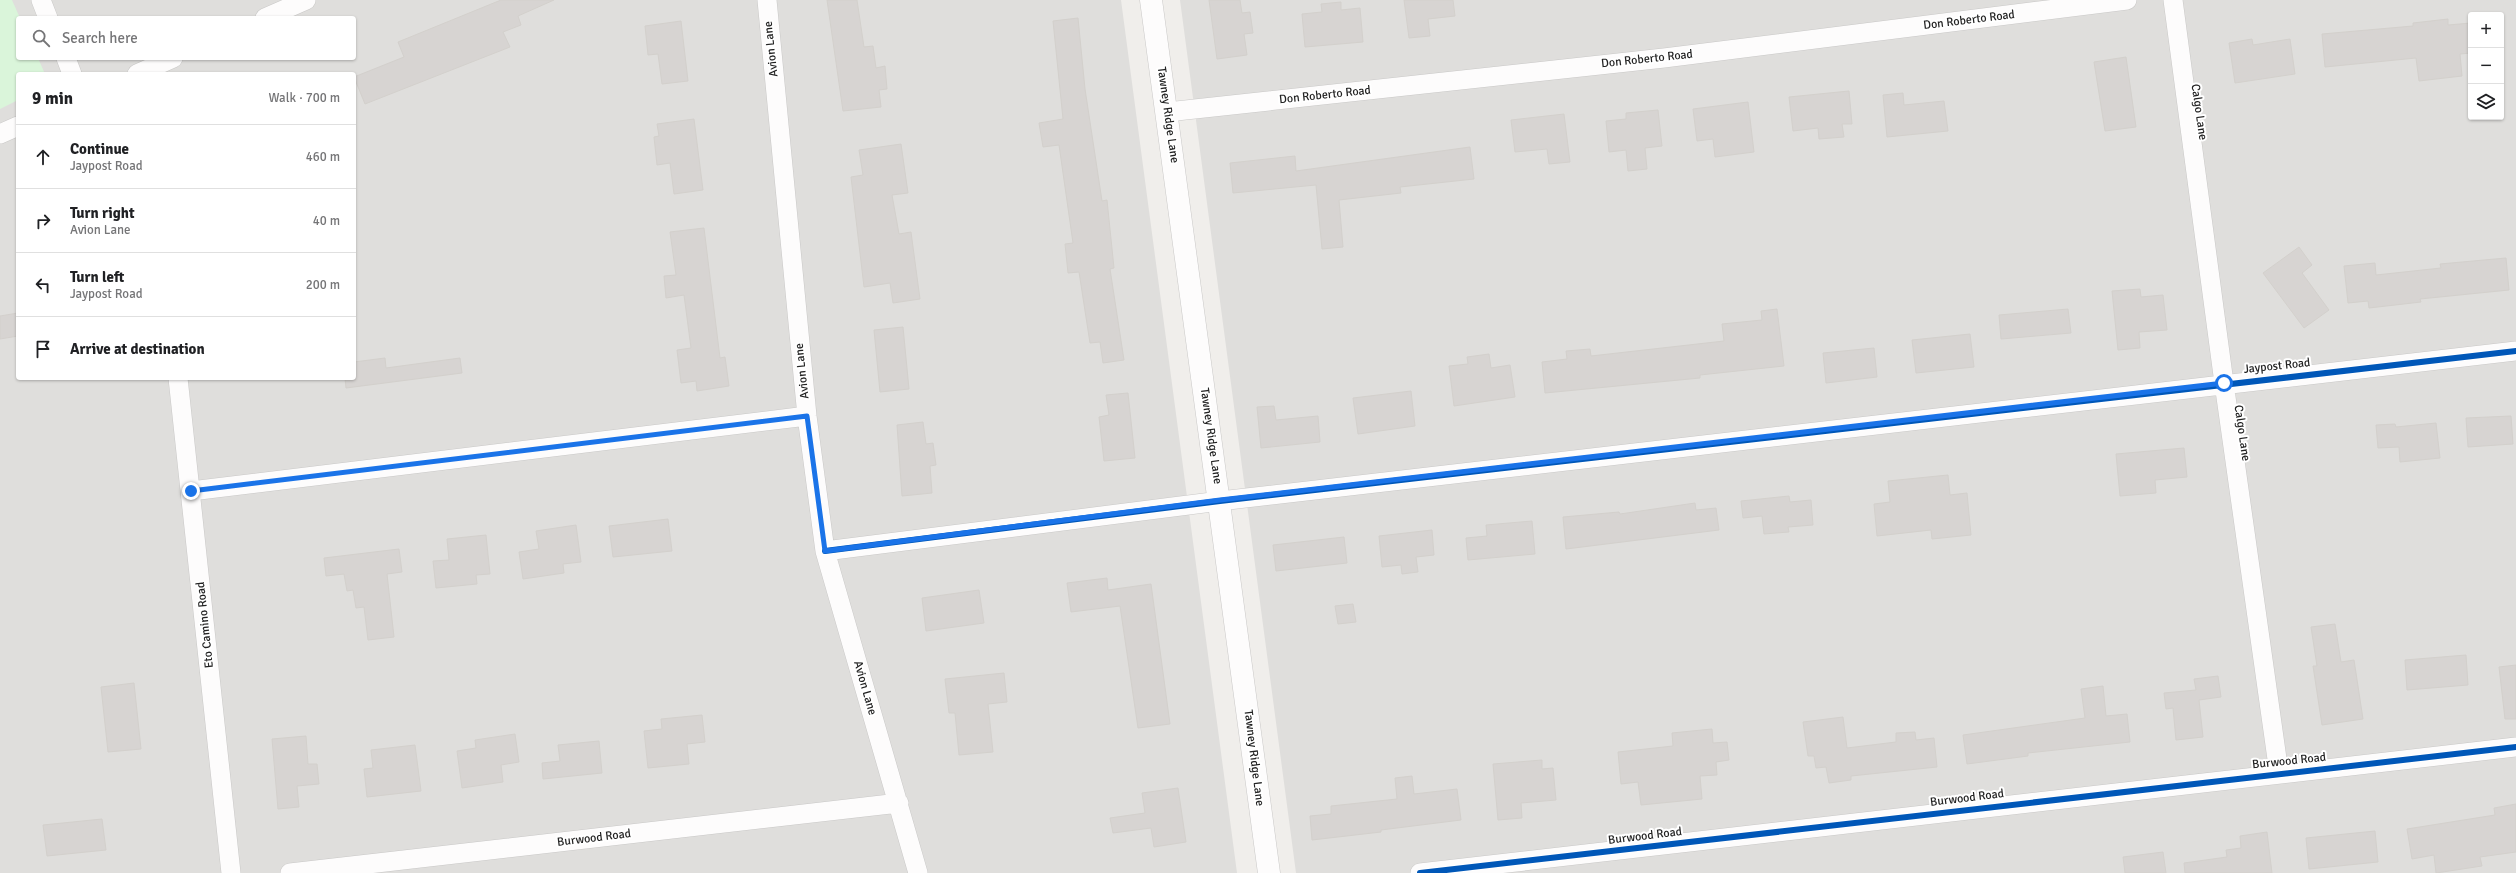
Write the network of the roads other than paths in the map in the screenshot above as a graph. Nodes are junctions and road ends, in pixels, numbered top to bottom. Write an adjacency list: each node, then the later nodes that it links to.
1 (41, 0): 7 (street)
2 (306, 0): 8 (street)
3 (767, 0): 19 (street, Avion Lane)
4 (1151, 0): 13 (street, Tawney Ridge Lane)
5 (2126, 0): 13 (street, Don Roberto Road)
6 (2173, 0): 18 (street, Calgo Lane)
7 (47, 16)
8 (270, 16)
9 (67, 60): 11 (street)
10 (169, 60): 12 (street)
11 (71, 72)
12 (142, 72)
13 (1167, 112): 21 (street, Tawney Ridge Lane)
14 (16, 127): 15 (street)
15 (0, 134)
16 (2516, 351): 18 (street, Jaypost Road)
17 (178, 380): 20 (street, Eto Camino Road)
18 (2224, 383): 21 (street, Jaypost Road); 24 (street, Calgo Lane)
19 (807, 416): 20 (street); 22 (street, Avion Lane)
20 (191, 491): 26 (street, Eto Camino Road)
21 (1220, 500): 22 (street, Jaypost Road); 29 (street, Tawney Ridge Lane)
22 (825, 551): 25 (street, Avion Lane)
23 (2516, 748): 24 (street, Burwood Road)
24 (2279, 773): 30 (street, Burwood Road)
25 (899, 803): 27 (street, Burwood Road); 28 (street, Avion Lane)
26 (231, 873)
27 (290, 873)
28 (918, 873)
29 (1269, 873)
30 (1420, 873)

